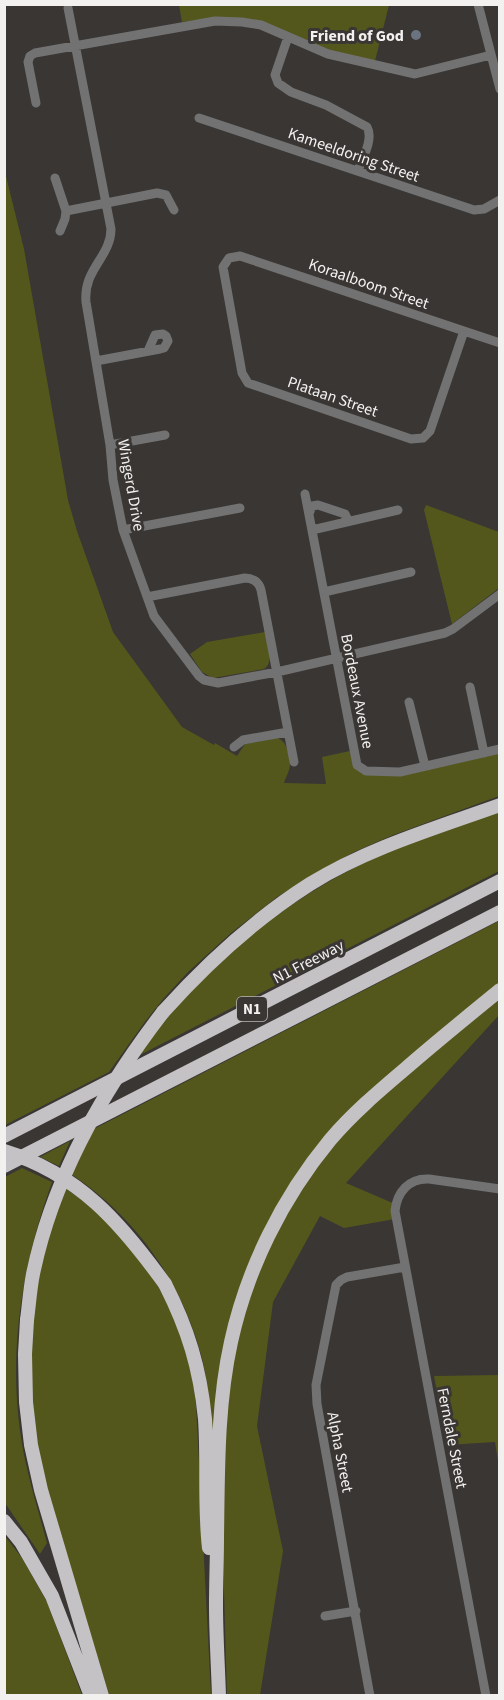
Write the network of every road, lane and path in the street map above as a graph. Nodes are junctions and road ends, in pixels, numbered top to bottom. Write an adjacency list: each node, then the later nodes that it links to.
1 (478, 4): 5 (street)
2 (68, 8): 4 (street, Wingerd Drive)
3 (288, 37): 4 (street); 5 (street); 9 (street)
4 (76, 46): 7 (street); 12 (street, Wingerd Drive)
5 (491, 55): 6 (street)
6 (500, 89)
7 (36, 103)
8 (199, 118): 9 (street, Kameeldoring Street)
9 (358, 171): 11 (street, Kameeldoring Street)
10 (55, 178): 14 (street)
11 (500, 200)
12 (106, 203): 13 (street); 14 (street); 20 (street, Wingerd Drive)
13 (174, 210)
14 (66, 211): 15 (street)
15 (60, 231)
16 (229, 258): 17 (street, Koraalboom Street); 17 (street, Plataan Street)
17 (464, 331): 18 (street, Koraalboom Street)
18 (500, 344)
19 (148, 351): 20 (street)
20 (96, 361): 22 (street, Wingerd Drive)
21 (165, 435): 22 (street)
22 (110, 445): 28 (street, Wingerd Drive)
23 (305, 494): 26 (street, Bordeaux Avenue)
24 (240, 507): 28 (street)
25 (398, 510): 27 (street)
26 (309, 514): 27 (street); 29 (street, Bordeaux Avenue)
27 (343, 523): 29 (street)
28 (123, 530): 33 (street, Wingerd Drive)
29 (312, 530): 31 (street, Bordeaux Avenue)
30 (411, 572): 31 (street)
31 (324, 592): 34 (street, Bordeaux Avenue)
32 (500, 594): 34 (street, Wingerd Drive)
33 (147, 597): 35 (street, Wingerd Drive); 35 (street)
34 (336, 658): 35 (street, Wingerd Drive); 43 (street, Bordeaux Avenue)
35 (277, 672): 38 (street)
36 (470, 687): 41 (street)
37 (410, 702): 43 (street)
38 (288, 732): 39 (street); 42 (street)
39 (234, 747)
40 (500, 749): 41 (street, Bordeaux Avenue)
41 (484, 753): 43 (street, Bordeaux Avenue)
42 (294, 762)
43 (425, 766)
44 (500, 805): 58 (highway, bridge)
45 (500, 881): 48 (highway, N1 Freeway / N1)
46 (500, 912): 50 (highway, N1)
47 (500, 990): 54 (highway)
48 (4, 1136)
49 (4, 1151): 54 (highway, bridge)
50 (4, 1166)
51 (500, 1189): 52 (street, Ferndale Street)
52 (405, 1266): 55 (street, Alpha Street); 61 (street, Ferndale Street)
53 (4, 1521): 57 (highway)
54 (216, 1607): 59 (highway)
55 (356, 1611): 56 (street); 60 (street, Alpha Street)
56 (325, 1616)
57 (91, 1695)
58 (102, 1695)
59 (219, 1695)
60 (370, 1695)
61 (486, 1695)

